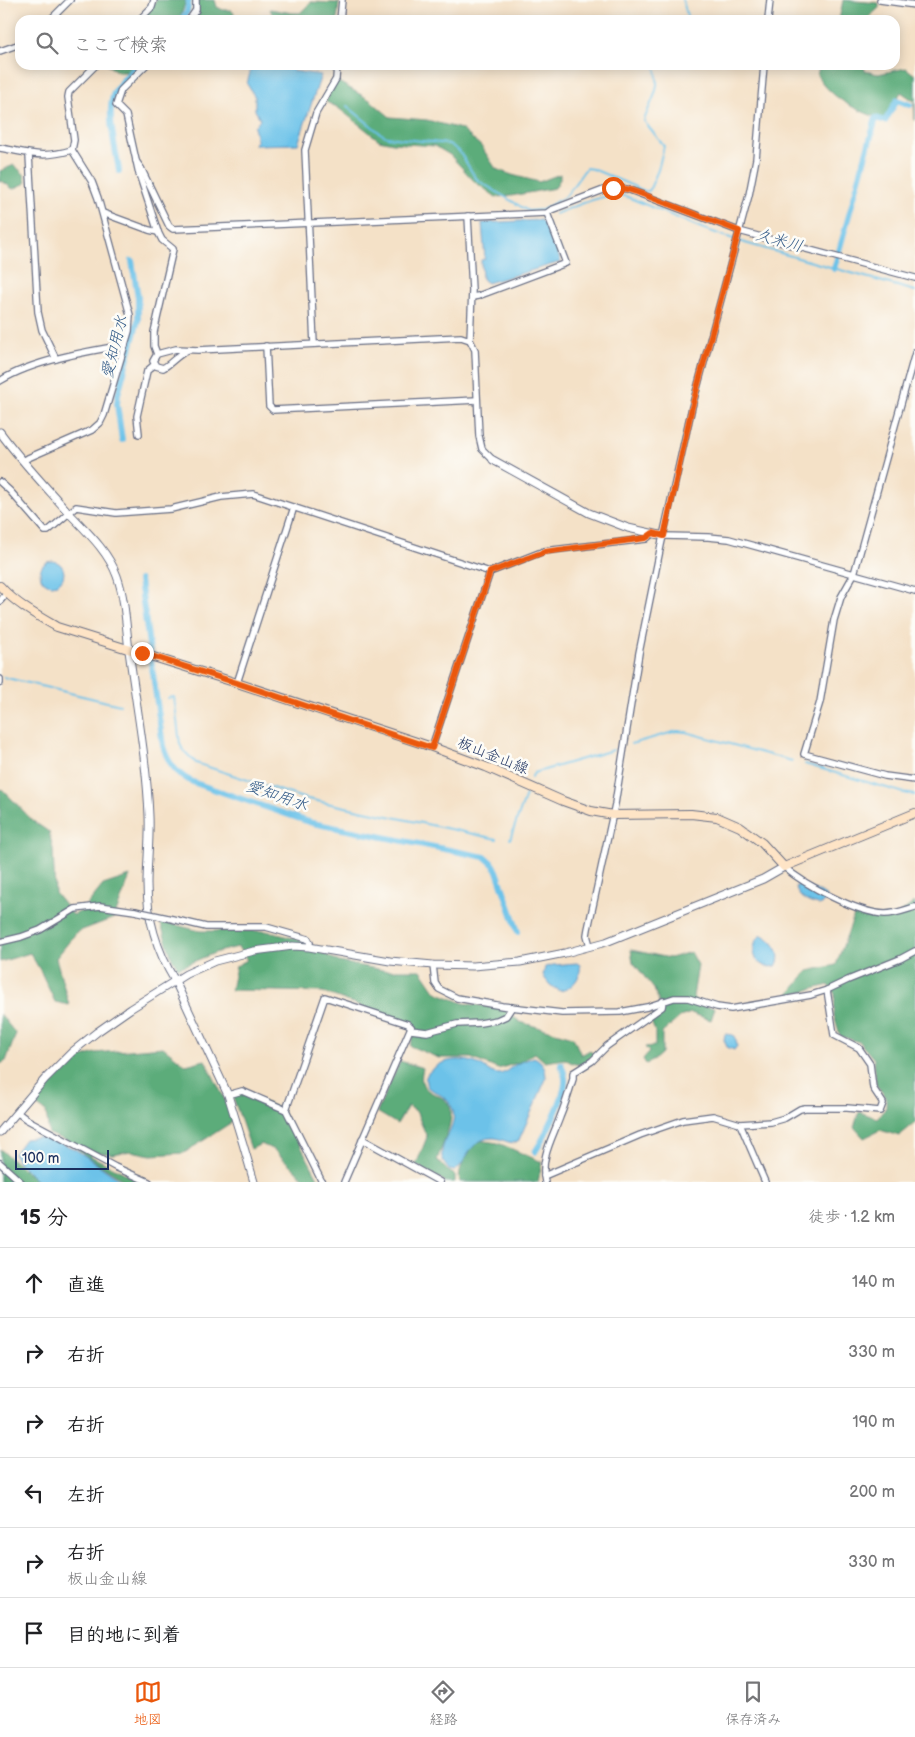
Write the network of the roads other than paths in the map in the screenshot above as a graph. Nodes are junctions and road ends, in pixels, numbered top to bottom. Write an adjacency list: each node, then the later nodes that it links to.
1 (70, 0): 8 (street)
2 (154, 0): 9 (street)
3 (196, 0): 10 (street)
4 (342, 0): 11 (street)
5 (770, 0): 12 (street)
6 (880, 0): 7 (street)
7 (915, 5)
8 (55, 15)
9 (144, 15)
10 (192, 15)
11 (340, 15)
12 (768, 15)
13 (15, 46): 14 (street)
14 (0, 51)
15 (91, 70): 20 (street)
16 (141, 70): 22 (street)
17 (337, 70): 26 (street)
18 (764, 70): 28 (street)
19 (0, 148): 21 (street)
20 (72, 150): 21 (street); 24 (street)
21 (29, 155): 38 (street)
22 (136, 161): 26 (street); 27 (street)
23 (547, 212): 25 (street); 28 (street); 30 (street)
24 (103, 213): 27 (street); 33 (street)
25 (468, 216): 26 (street); 30 (street)
26 (309, 224): 32 (street)
27 (158, 232): 37 (street)
28 (739, 232): 29 (street); 50 (street)
29 (915, 278)
30 (472, 297): 31 (street)
31 (470, 340): 32 (street); 41 (street)
32 (314, 344): 34 (street)
33 (125, 345): 38 (street); 45 (street)
34 (266, 346): 35 (street); 41 (street)
35 (188, 350): 37 (street); 39 (street)
36 (915, 353): 52 (street)
37 (157, 354): 39 (street)
38 (56, 359): 40 (street)
39 (154, 365): 43 (street)
40 (0, 381)
41 (477, 400): 44 (street)
42 (0, 432): 45 (street)
43 (139, 434)
44 (493, 460): 49 (street)
45 (23, 462): 48 (street)
46 (0, 482): 48 (street)
47 (294, 507): 48 (street); 51 (street); 58 (street)
48 (69, 512): 57 (street)
49 (653, 533): 50 (street); 51 (street)
50 (664, 536): 52 (street); 62 (street)
51 (490, 572): 59 (street)
52 (854, 574): 54 (street); 60 (street)
53 (0, 586): 55 (main road, 板山金山線)
54 (915, 591)
55 (7, 594): 56 (street); 57 (main road, 板山金山線)
56 (0, 601)
57 (128, 648): 58 (main road, 板山金山線); 70 (street)
58 (237, 683): 59 (main road, 板山金山線)
59 (432, 748): 62 (main road, 板山金山線)
60 (915, 780)
61 (915, 813): 63 (main road)
62 (612, 815): 63 (main road, 板山金山線); 66 (street)
63 (784, 867): 64 (street); 66 (street)
64 (915, 907)
65 (0, 942): 67 (street, bridge)
66 (590, 946): 69 (street)
67 (309, 947): 69 (street); 70 (street)
68 (915, 951): 71 (street)
69 (433, 965): 73 (street)
70 (175, 981): 75 (street); 77 (street)
71 (827, 990): 72 (street); 78 (street)
72 (663, 1001): 73 (street); 82 (street)
73 (512, 1007): 74 (street)
74 (411, 1027): 76 (street); 80 (street)
75 (228, 1095): 76 (street); 85 (street)
76 (286, 1110): 86 (street)
77 (18, 1113): 79 (street); 84 (street)
78 (740, 1124): 82 (street); 89 (street)
79 (0, 1132)
80 (362, 1140): 87 (street); 88 (street)
81 (0, 1163): 83 (street)
82 (545, 1179)
83 (21, 1182)
84 (149, 1182)
85 (254, 1182)
86 (322, 1182)
87 (344, 1182)
88 (440, 1182)
89 (765, 1182)

